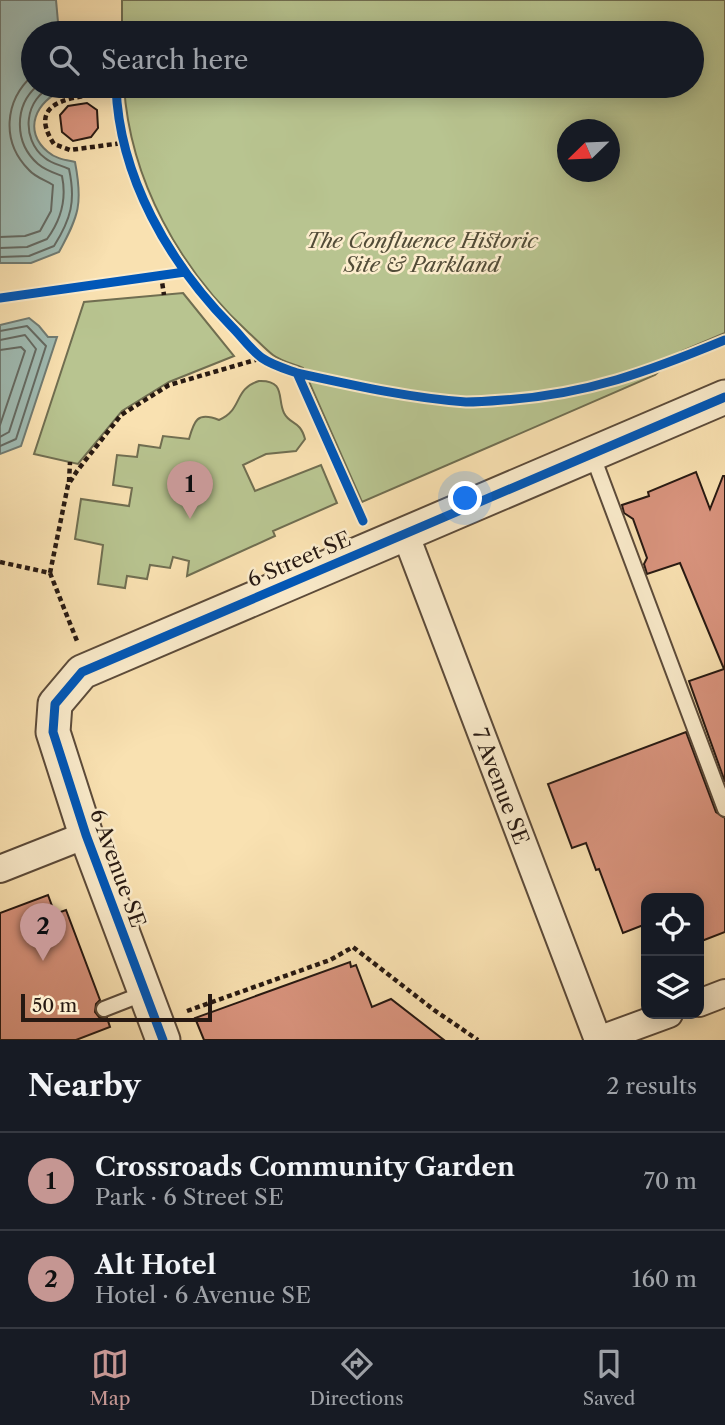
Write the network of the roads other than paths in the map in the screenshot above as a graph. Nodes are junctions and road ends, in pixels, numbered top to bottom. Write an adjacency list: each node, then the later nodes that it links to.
1 (725, 397): 2 (street, 6 Street SE)
2 (592, 454): 3 (street, 6 Street SE); 5 (lane)
3 (405, 533): 4 (street, 6 Street SE); 14 (street, 7 Avenue SE)
4 (55, 704): 6 (street, 6 Avenue SE)
5 (725, 809)
6 (86, 835): 7 (street); 8 (street, 6 Avenue SE)
7 (0, 869)
8 (145, 993): 11 (lane); 13 (street, 6 Avenue SE)
9 (725, 993): 10 (street)
10 (704, 1001)
11 (104, 1009)
12 (655, 1019): 14 (street)
13 (163, 1040)
14 (598, 1040)

